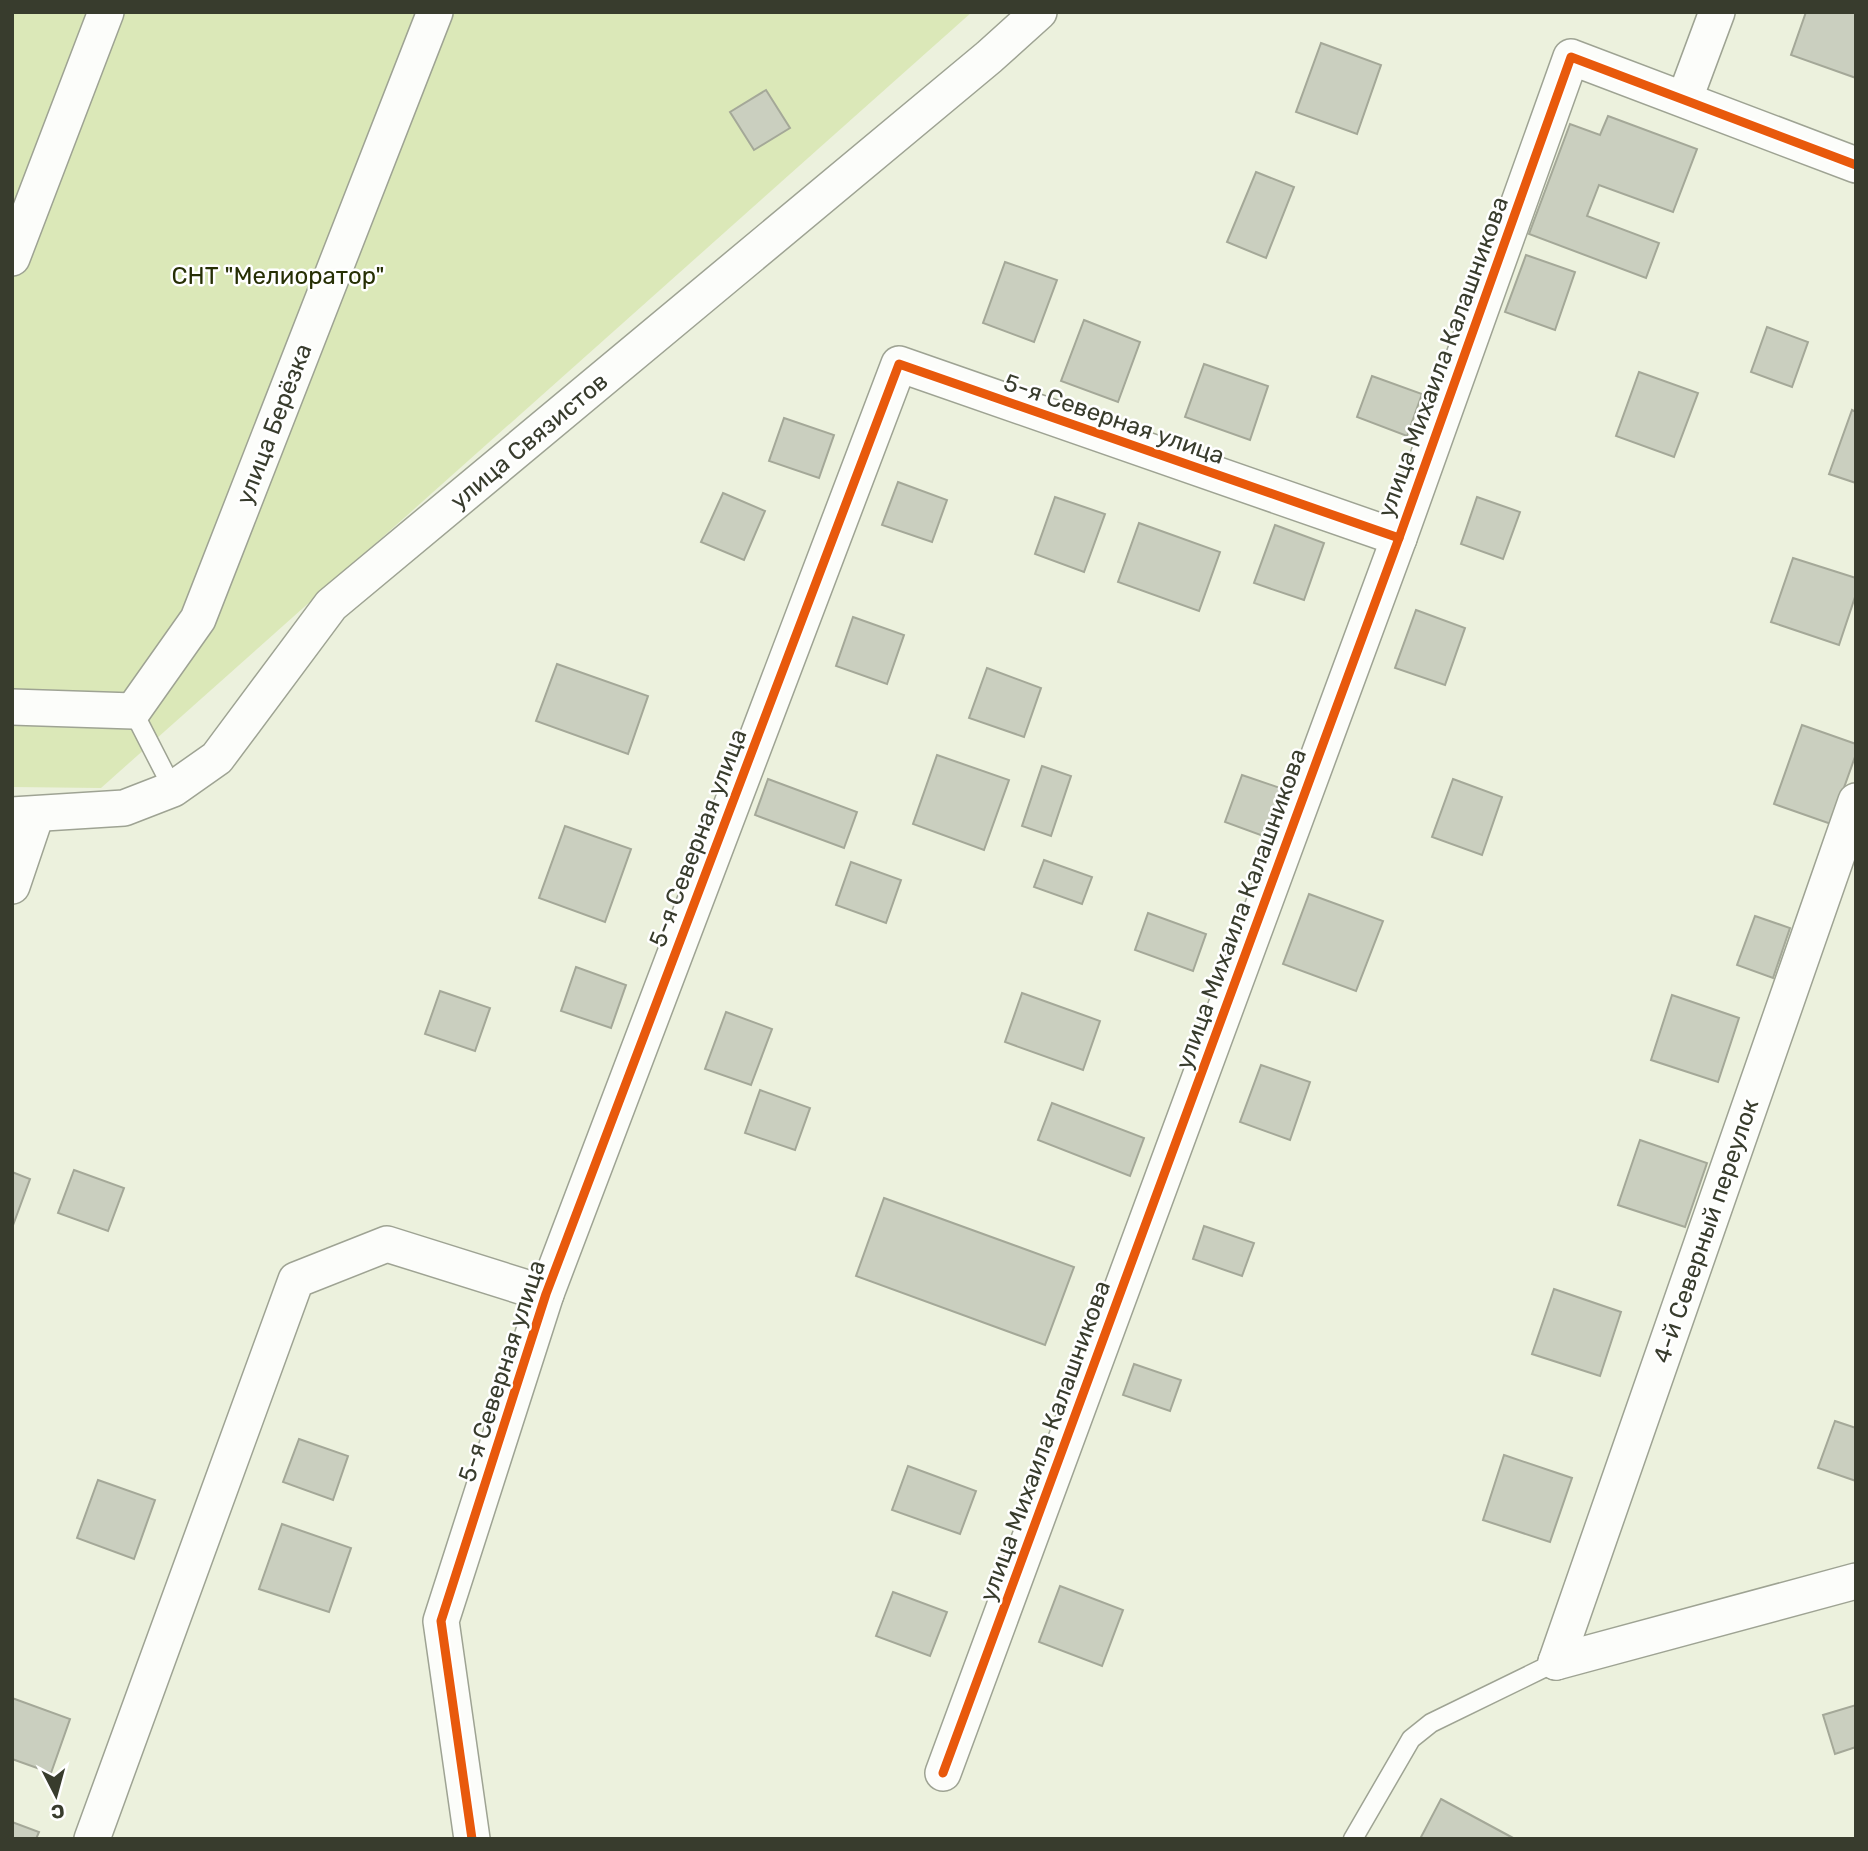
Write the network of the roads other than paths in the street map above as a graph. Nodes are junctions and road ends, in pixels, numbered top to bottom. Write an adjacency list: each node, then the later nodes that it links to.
1 (106, 12): 7 (street)
2 (435, 12): 10 (street, улица Берёзка)
3 (1039, 12): 11 (street, улица Связистов)
4 (1717, 12): 5 (street)
5 (1685, 99): 6 (street); 8 (street, улица Михаила Калашникова)
6 (1856, 165)
7 (12, 258)
8 (1399, 538): 15 (street, 5-я Северная улица); 18 (street, улица Михаила Калашникова)
9 (12, 707): 10 (street)
10 (133, 711): 11 (lane)
11 (173, 789): 13 (street, улица Связистов)
12 (1856, 801): 17 (street, 4-й Северный переулок)
13 (24, 815): 14 (street)
14 (12, 886)
15 (546, 1294): 19 (street); 20 (street, 5-я Северная улица)
16 (1856, 1581): 17 (street)
17 (1556, 1662): 21 (lane)
18 (943, 1773)
19 (92, 1839)
20 (472, 1839)
21 (1353, 1839)

